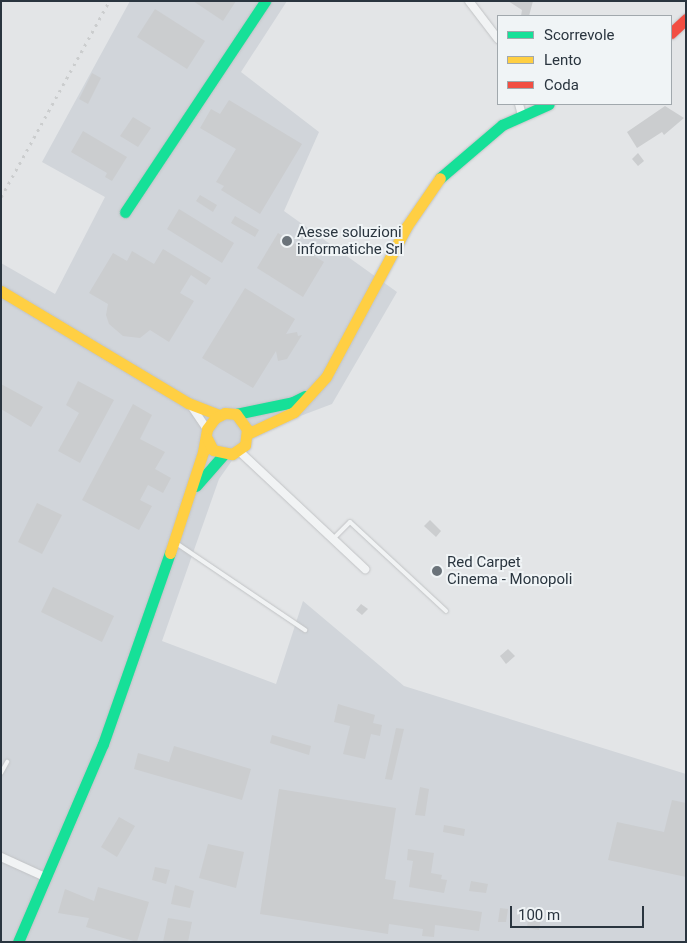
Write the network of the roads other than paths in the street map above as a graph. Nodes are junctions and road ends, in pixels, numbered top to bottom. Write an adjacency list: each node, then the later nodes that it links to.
1 (265, 1): 8 (street)
2 (469, 1): 5 (street)
3 (686, 20): 4 (street)
4 (672, 32)
5 (497, 38)
6 (544, 105): 7 (street)
7 (520, 109): 10 (street)
8 (125, 212)
9 (1, 291): 11 (street)
10 (311, 393): 12 (street); 15 (street)
11 (188, 403): 13 (street); 14 (street)
12 (236, 414): 13 (street); 15 (street)
13 (219, 415): 14 (street)
14 (207, 433): 17 (street); 18 (street)
15 (247, 434): 16 (street)
16 (239, 451): 17 (street); 19 (street)
17 (223, 454): 18 (street)
18 (189, 495): 20 (street)
19 (333, 539): 21 (street); 22 (lane)
20 (174, 542): 23 (lane); 27 (street)
21 (365, 569)
22 (446, 611)
23 (305, 630)
24 (7, 762): 25 (lane)
25 (1, 773)
26 (1, 857): 27 (street)
27 (45, 877): 28 (street)
28 (18, 942)

